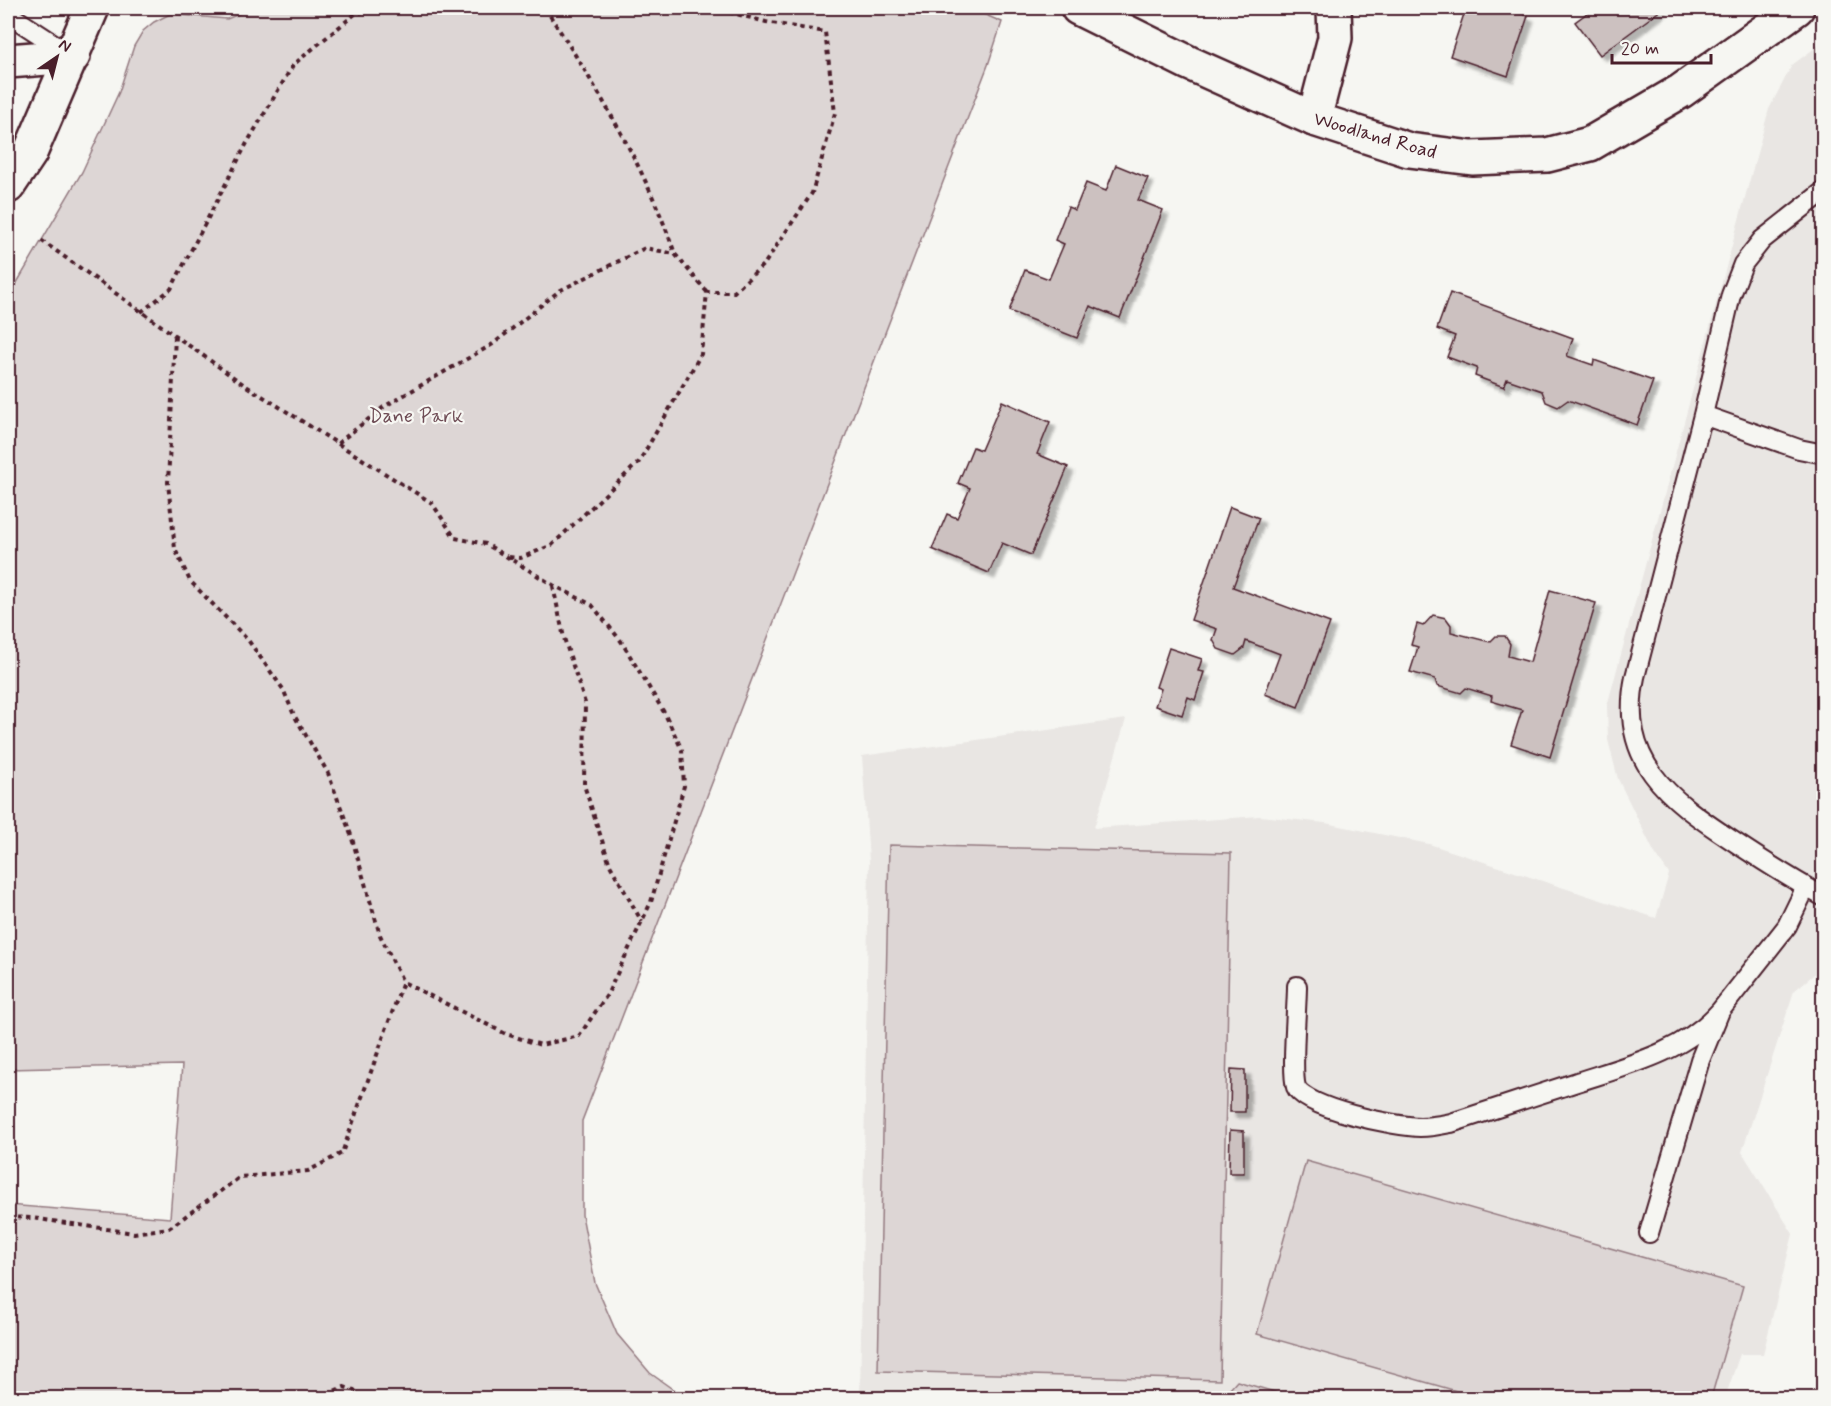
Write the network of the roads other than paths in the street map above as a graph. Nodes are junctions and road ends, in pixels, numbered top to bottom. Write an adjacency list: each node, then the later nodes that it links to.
1 (92, 8): 6 (street)
2 (1078, 8): 8 (street, Woodland Road)
3 (1334, 8): 8 (street)
4 (1797, 8): 8 (street, Woodland Road)
5 (8, 14): 6 (lane)
6 (73, 56): 7 (street); 9 (street)
7 (8, 61)
8 (1314, 119)
9 (8, 186)
10 (1824, 191): 11 (lane)
11 (1703, 415): 12 (lane); 13 (lane)
12 (1824, 454)
13 (1806, 887): 14 (lane); 16 (lane)
14 (1824, 897)
15 (1298, 986): 16 (lane)
16 (1720, 1011): 17 (lane)
17 (1649, 1233)

